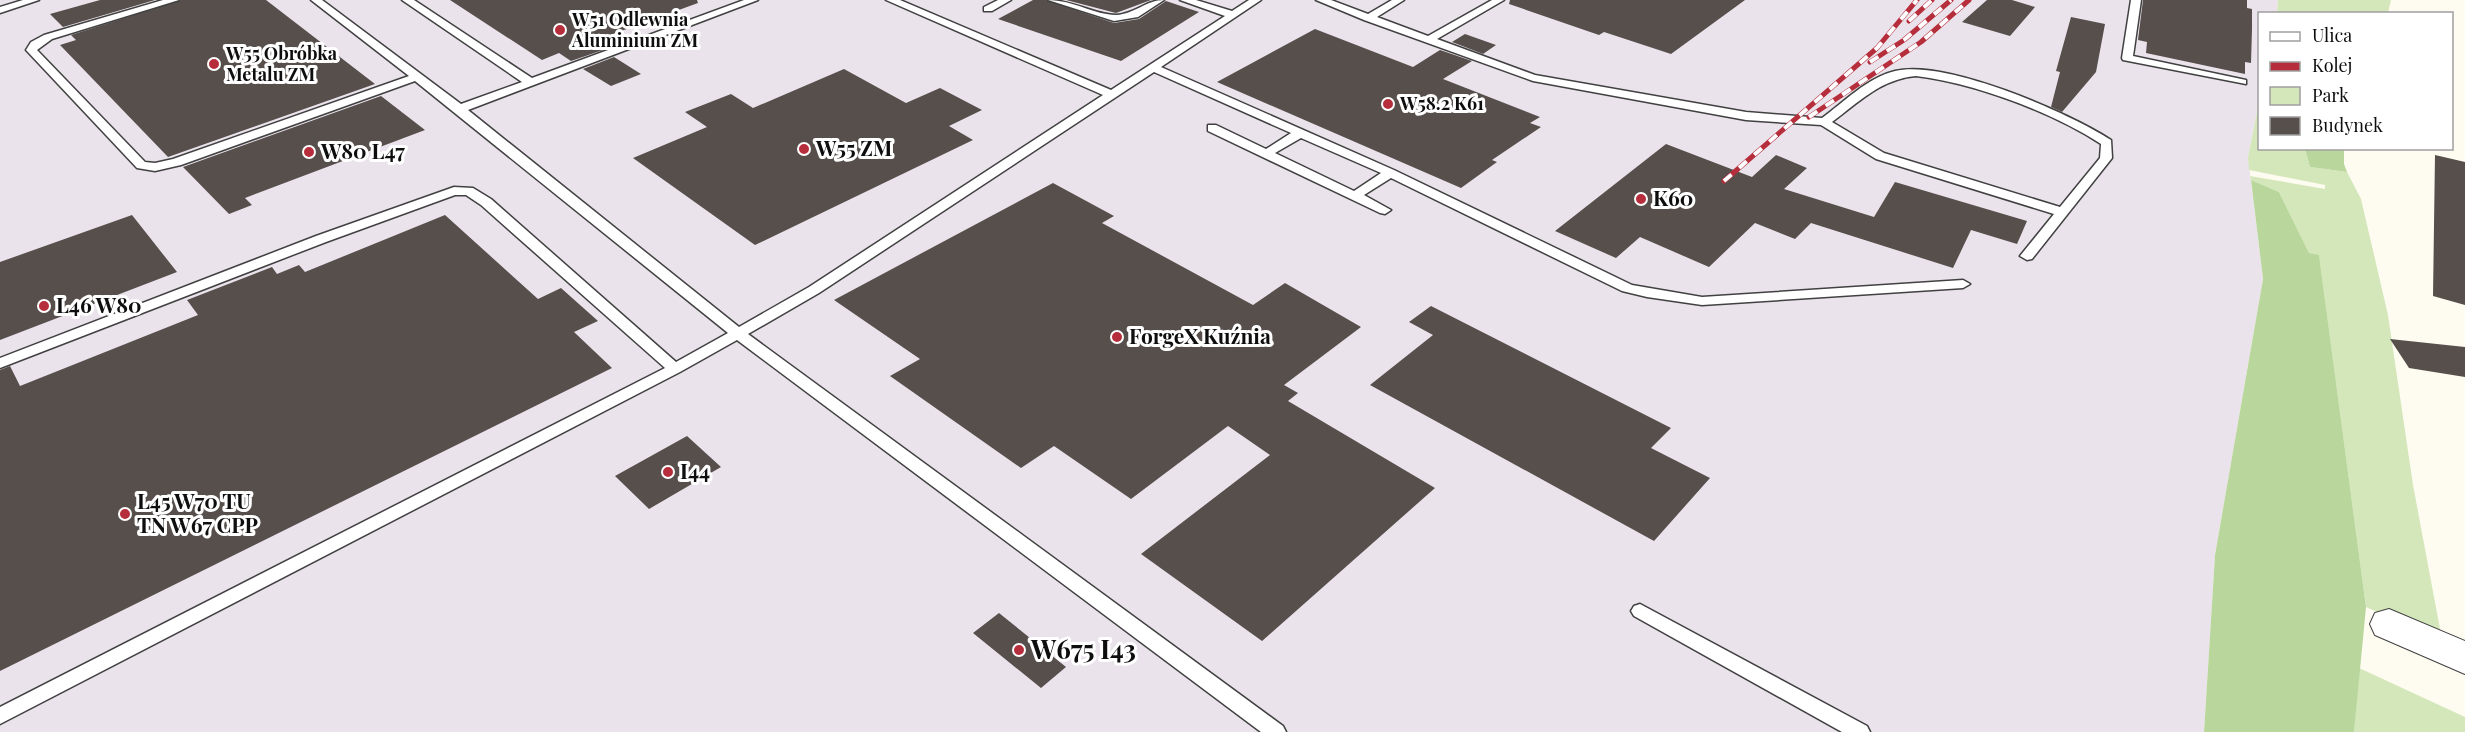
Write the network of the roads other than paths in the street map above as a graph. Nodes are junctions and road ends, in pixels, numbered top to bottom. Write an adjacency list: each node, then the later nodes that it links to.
1 (34, 0): 16 (lane)
2 (174, 0): 22 (lane)
3 (316, 0): 22 (lane)
4 (407, 0): 23 (lane)
5 (753, 0): 23 (lane)
6 (891, 0): 25 (lane)
7 (1006, 0): 17 (lane)
8 (1053, 0): 9 (lane)
9 (1159, 0)
10 (1185, 0): 18 (lane)
11 (1257, 0): 18 (lane)
12 (1321, 0): 19 (lane)
13 (1399, 0): 19 (lane)
14 (1499, 0): 20 (lane)
15 (2136, 0): 24 (lane)
16 (0, 9)
17 (988, 9)
18 (1234, 15): 21 (lane)
19 (1368, 18): 20 (lane)
20 (1428, 40): 27 (lane)
21 (1154, 68): 25 (lane); 29 (lane)
22 (417, 76): 26 (lane)
23 (531, 82): 26 (lane)
24 (2242, 82)
25 (1112, 95): 37 (lane)
26 (460, 109): 37 (lane)
27 (1824, 122): 34 (lane); 34 (lane)
28 (1212, 128): 30 (lane)
29 (1300, 133): 30 (lane); 31 (lane)
30 (1266, 154): 32 (lane)
31 (1390, 173): 32 (lane); 36 (lane)
32 (1355, 196): 33 (lane)
33 (1384, 210)
34 (2063, 212): 35 (lane)
35 (2027, 256)
36 (1963, 284)
37 (739, 334): 39 (lane); 44 (lane)
38 (0, 363): 39 (lane)
39 (675, 369): 43 (lane)
40 (1640, 612): 45 (lane)
41 (2390, 624): 42 (street)
42 (2465, 658)
43 (0, 716)
44 (1276, 732)
45 (1860, 732)

